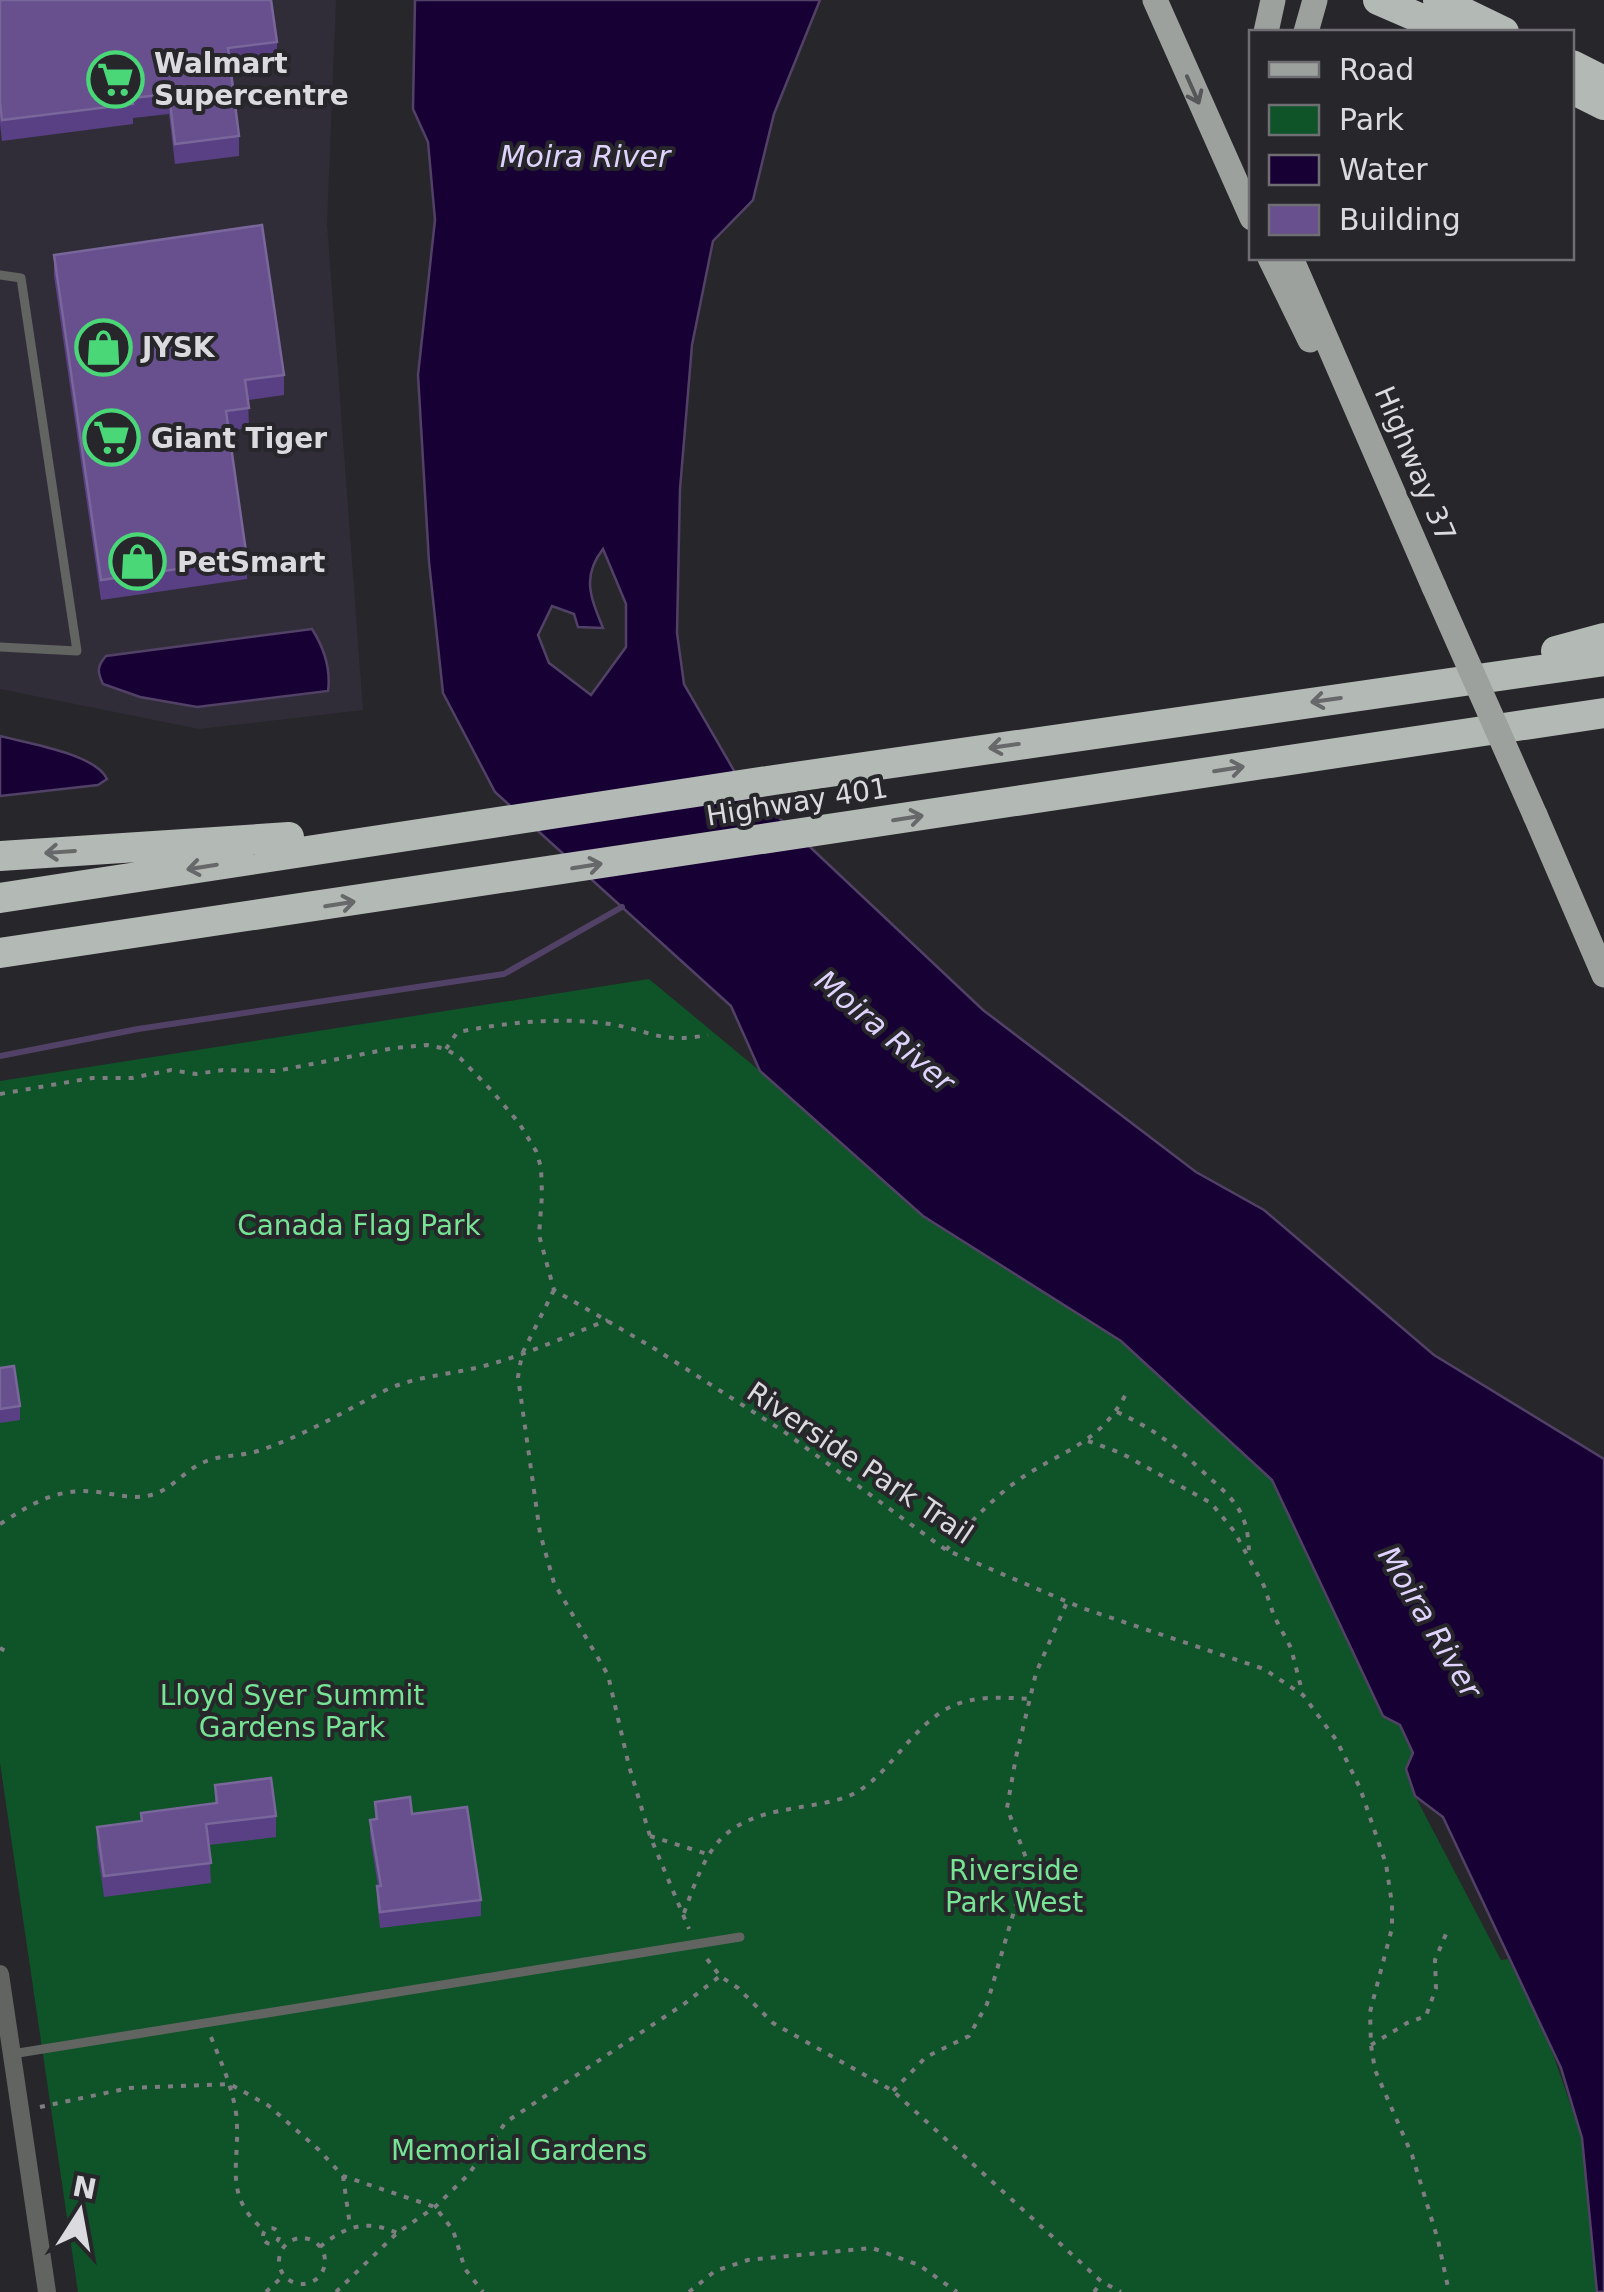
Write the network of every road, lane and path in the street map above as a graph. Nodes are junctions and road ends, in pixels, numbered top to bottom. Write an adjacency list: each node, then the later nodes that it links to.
1 (1156, 0): 14 (main road, one-way to 14)
2 (1273, 0): 6 (main road)
3 (1315, 0): 7 (main road)
4 (1378, 0): 8 (highway)
5 (1438, 0): 9 (highway)
6 (1266, 30)
7 (1307, 30)
8 (1447, 30)
9 (1500, 30)
10 (1574, 66): 11 (highway)
11 (1604, 81)
12 (1574, 89): 13 (highway)
13 (1604, 104)
14 (1249, 211)
15 (1271, 260): 20 (main road)
16 (1292, 260): 19 (main road, Highway 37)
17 (1310, 260): 19 (main road, Highway 37)
18 (0, 275): 22 (lane)
19 (1340, 364): 20 (main road, Highway 37)
20 (1404, 517): 34 (main road, Highway 37, bridge)
21 (1604, 638): 24 (highway)
22 (0, 647)
23 (1604, 661): 24 (highway, Highway 401)
24 (1422, 686): 28 (highway, Highway 401, one-way to 28)
25 (1604, 713): 27 (highway, Highway 401)
26 (1604, 726): 27 (highway)
27 (1390, 745): 31 (highway, Highway 401, one-way to 27)
28 (449, 830): 29 (highway, one-way to 29); 30 (highway, Highway 401, one-way to 30)
29 (0, 856)
30 (0, 898)
31 (244, 918): 32 (highway, Highway 401); 33 (highway)
32 (0, 954)
33 (0, 971)
34 (1604, 975)
35 (708, 1035): 36 (path)
36 (446, 1049): 37 (path); 38 (path)
37 (0, 1094)
38 (554, 1290): 39 (path, Riverside Park Trail); 40 (path)
39 (608, 1320): 40 (path); 45 (path, Riverside Park Trail)
40 (522, 1354): 44 (path); 52 (path)
41 (1128, 1392): 42 (path)
42 (1117, 1412): 43 (path); 46 (path)
43 (1088, 1441): 45 (path); 46 (path)
44 (0, 1524)
45 (946, 1550): 47 (path, Riverside Park Trail)
46 (1250, 1557): 50 (path)
47 (1067, 1602): 50 (path, Riverside Park Trail); 51 (path)
48 (0, 1648): 49 (path)
49 (10, 1654)
50 (1302, 1695): 61 (path, Riverside Park Trail)
51 (1030, 1699): 53 (path); 64 (path)
52 (650, 1836): 53 (path); 54 (path)
53 (707, 1854): 54 (path)
54 (683, 1916): 57 (path)
55 (1446, 1934): 61 (path)
56 (740, 1938): 57 (lane)
57 (696, 1944): 59 (path); 60 (lane)
58 (0, 1974): 62 (street)
59 (720, 1976): 64 (path); 67 (path)
60 (207, 2023): 62 (lane); 63 (path)
61 (1370, 2045): 84 (path, Riverside Park Trail)
62 (12, 2054): 65 (street)
63 (230, 2084): 65 (path); 66 (path); 69 (path)
64 (893, 2091): 75 (path)
65 (20, 2112): 76 (street)
66 (342, 2176): 67 (path); 68 (path)
67 (434, 2208): 70 (path); 79 (path)
68 (350, 2227): 70 (path); 73 (path)
69 (265, 2232): 71 (path); 71 (path)
70 (397, 2234): 78 (path)
71 (278, 2240): 72 (path)
72 (284, 2246): 73 (path); 74 (path)
73 (320, 2247): 74 (path)
74 (283, 2276): 77 (path)
75 (1102, 2282): 82 (path); 83 (path)
76 (47, 2292)
77 (266, 2292)
78 (336, 2292)
79 (482, 2292)
80 (689, 2292): 81 (path)
81 (956, 2292)
82 (1094, 2292)
83 (1121, 2292)
84 (1450, 2292)

